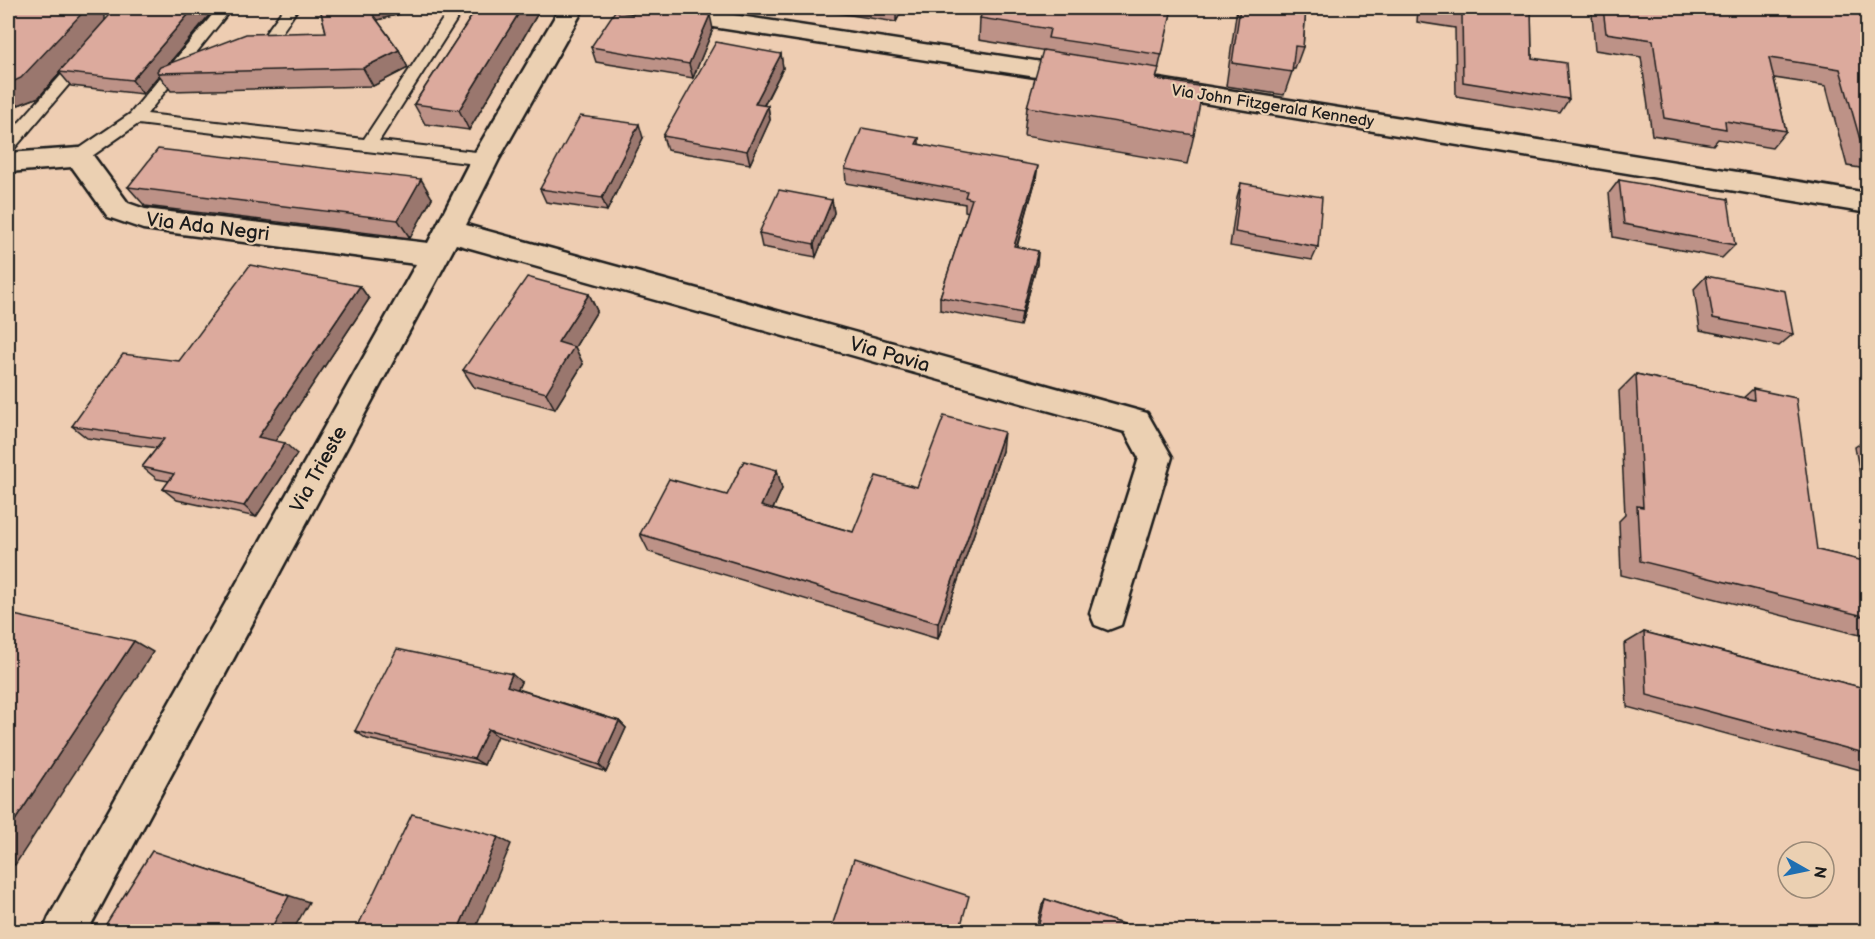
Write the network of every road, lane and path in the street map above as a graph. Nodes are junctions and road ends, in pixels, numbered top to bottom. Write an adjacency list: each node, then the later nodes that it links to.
1 (225, 8): 10 (lane)
2 (291, 8): 7 (lane)
3 (457, 8): 13 (lane)
4 (572, 8): 16 (street, Via Trieste)
5 (642, 8): 9 (street)
6 (91, 50): 14 (lane)
7 (236, 52)
8 (196, 69): 10 (lane)
9 (1103, 79)
10 (165, 81): 12 (lane)
11 (1138, 84): 18 (street, Via John Fitzgerald Kennedy)
12 (135, 118): 13 (lane); 15 (lane)
13 (370, 143): 16 (lane)
14 (8, 145)
15 (80, 157): 17 (street); 19 (street, Via Ada Negri)
16 (485, 159): 19 (street, Via Trieste)
17 (8, 162)
18 (1868, 203)
19 (442, 243): 20 (street, Via Pavia); 21 (street, Via Trieste)
20 (1108, 613)
21 (64, 932)

